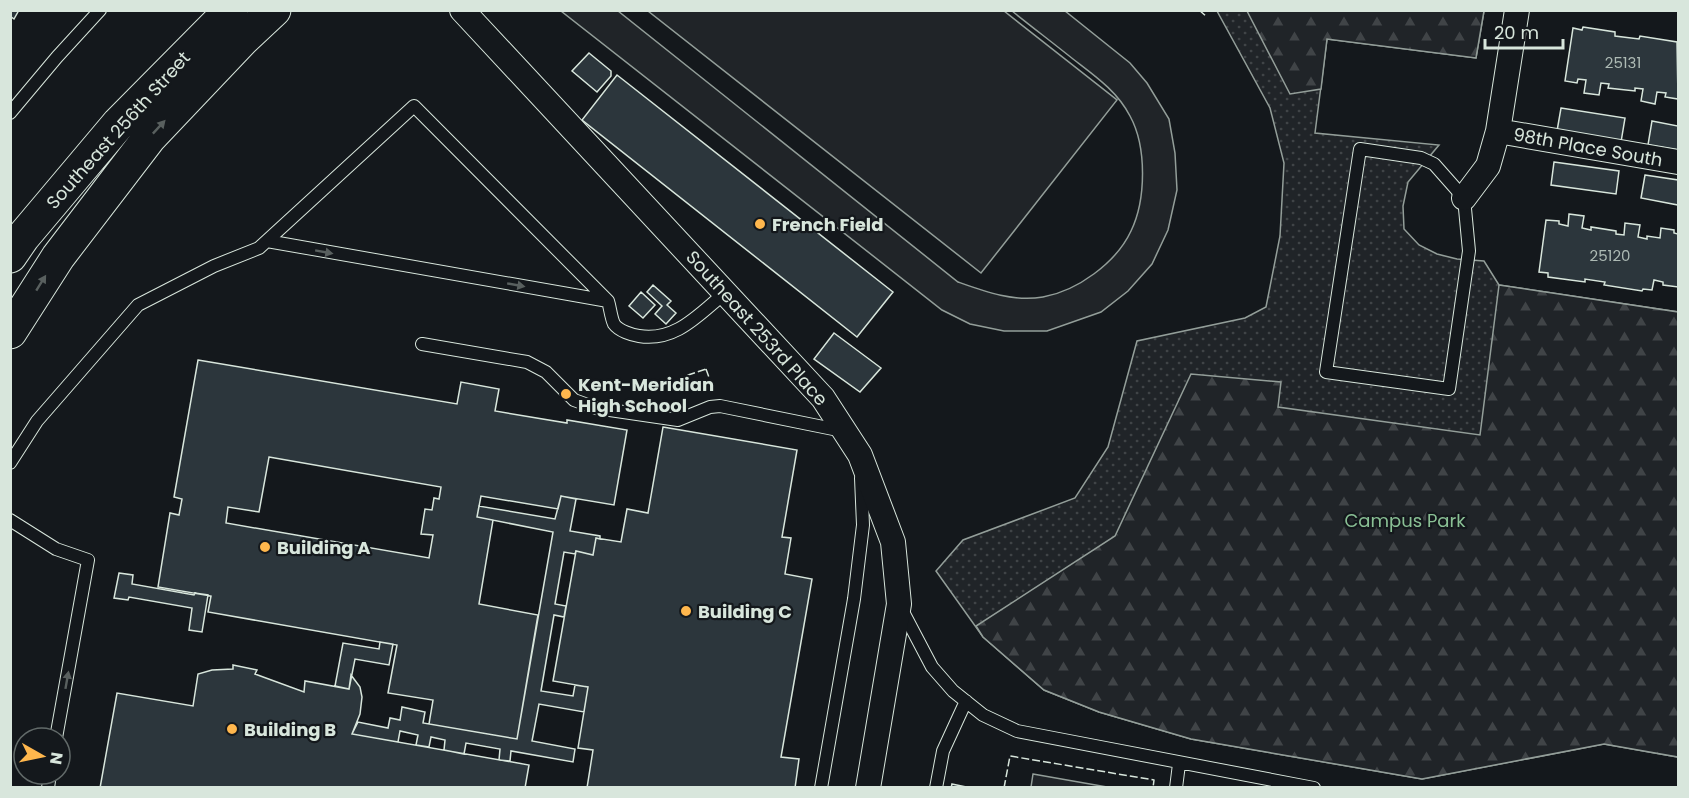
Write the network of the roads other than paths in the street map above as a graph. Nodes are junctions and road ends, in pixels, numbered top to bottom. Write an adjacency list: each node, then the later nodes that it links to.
1 (100, 10): 6 (lane)
2 (231, 10): 11 (main road, Southeast 256th Street)
3 (274, 10): 14 (main road, Southeast 256th Street, one-way to 3)
4 (462, 10): 12 (street, Southeast 253rd Place)
5 (1517, 10): 7 (street)
6 (10, 113)
7 (1498, 131): 8 (street, 98th Place South); 9 (street)
8 (1678, 162)
9 (1464, 198): 9 (lane)
10 (267, 242): 13 (lane, one-way to 13); 13 (lane); 18 (lane)
11 (10, 256)
12 (725, 292): 13 (lane); 16 (street, Southeast 253rd Place)
13 (608, 301)
14 (10, 332)
15 (422, 344): 16 (lane)
16 (844, 431): 17 (street, Southeast 253rd Place)
17 (860, 455): 20 (street, Southeast 253rd Place); 24 (lane)
18 (10, 463)
19 (10, 520): 22 (lane, one-way to 19)
20 (899, 604): 21 (lane); 25 (street, Southeast 253rd Place)
21 (966, 701): 23 (lane); 26 (lane)
22 (59, 726)
23 (1179, 764): 27 (lane); 28 (lane)
24 (821, 788)
25 (868, 788)
26 (936, 788)
27 (1176, 788)
28 (1314, 788)

